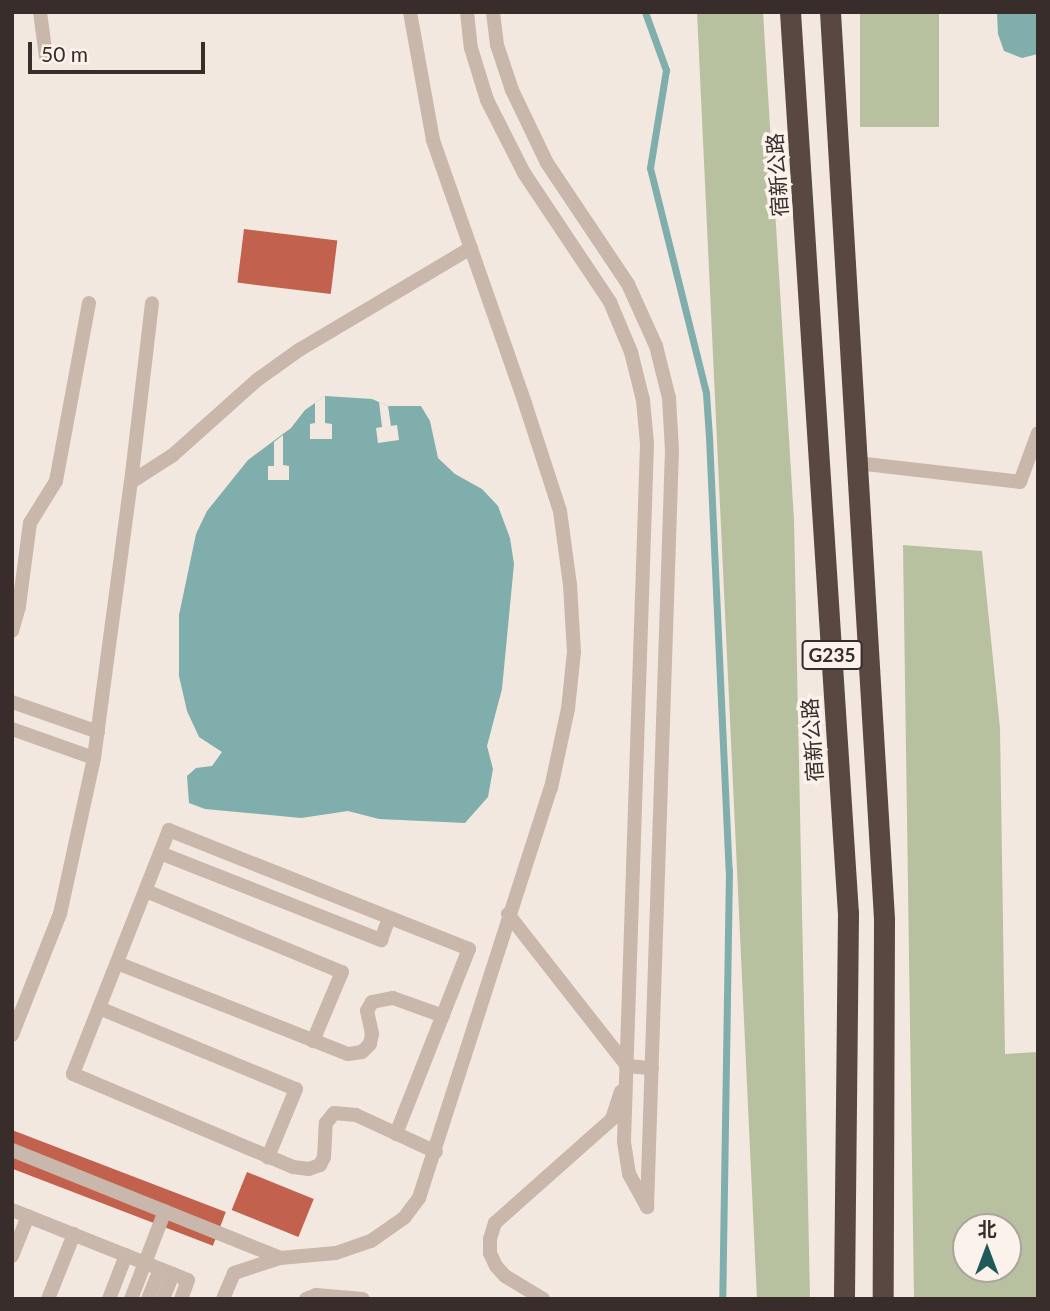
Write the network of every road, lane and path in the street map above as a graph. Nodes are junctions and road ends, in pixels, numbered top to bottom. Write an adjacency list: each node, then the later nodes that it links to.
1 (40, 12): 7 (lane)
2 (410, 12): 8 (lane)
3 (467, 12): 28 (lane)
4 (492, 12): 29 (lane)
5 (790, 12): 53 (highway, 宿新公路 / G235)
6 (830, 12): 12 (highway, G235)
7 (46, 57)
8 (471, 248): 13 (lane); 21 (lane)
9 (89, 303): 14 (lane)
10 (152, 303): 13 (lane)
11 (1038, 433): 12 (lane)
12 (857, 463): 54 (highway, G235)
13 (131, 482): 17 (lane)
14 (12, 631)
15 (12, 702): 17 (lane)
16 (12, 729): 18 (lane)
17 (98, 732): 18 (lane)
18 (94, 758): 26 (lane)
19 (160, 853): 20 (lane); 22 (lane); 22 (lane)
20 (146, 891): 23 (lane); 27 (lane)
21 (508, 914): 28 (lane); 32 (lane)
22 (389, 918): 25 (lane)
23 (117, 963): 24 (lane); 27 (lane)
24 (99, 1009): 33 (lane); 33 (lane)
25 (443, 1016): 27 (lane); 30 (lane)
26 (12, 1035)
27 (313, 1041)
28 (627, 1066): 29 (lane); 29 (lane); 52 (lane)
29 (652, 1068)
30 (396, 1134): 32 (lane); 33 (lane)
31 (12, 1150): 35 (lane)
32 (436, 1152): 40 (lane)
33 (268, 1157)
34 (12, 1210): 36 (lane)
35 (165, 1211): 40 (lane); 41 (lane)
36 (28, 1216): 37 (lane); 39 (lane)
37 (74, 1234): 38 (lane); 43 (lane)
38 (126, 1255): 41 (lane); 44 (lane)
39 (12, 1256)
40 (280, 1258): 49 (lane)
41 (145, 1262): 42 (lane); 45 (lane)
42 (166, 1271): 46 (lane); 47 (lane); 48 (lane)
43 (48, 1299)
44 (109, 1299)
45 (131, 1299)
46 (148, 1299)
47 (163, 1299)
48 (181, 1299)
49 (223, 1299)
50 (306, 1299): 51 (lane)
51 (363, 1299)
52 (543, 1299)
53 (844, 1299)
54 (883, 1299)

